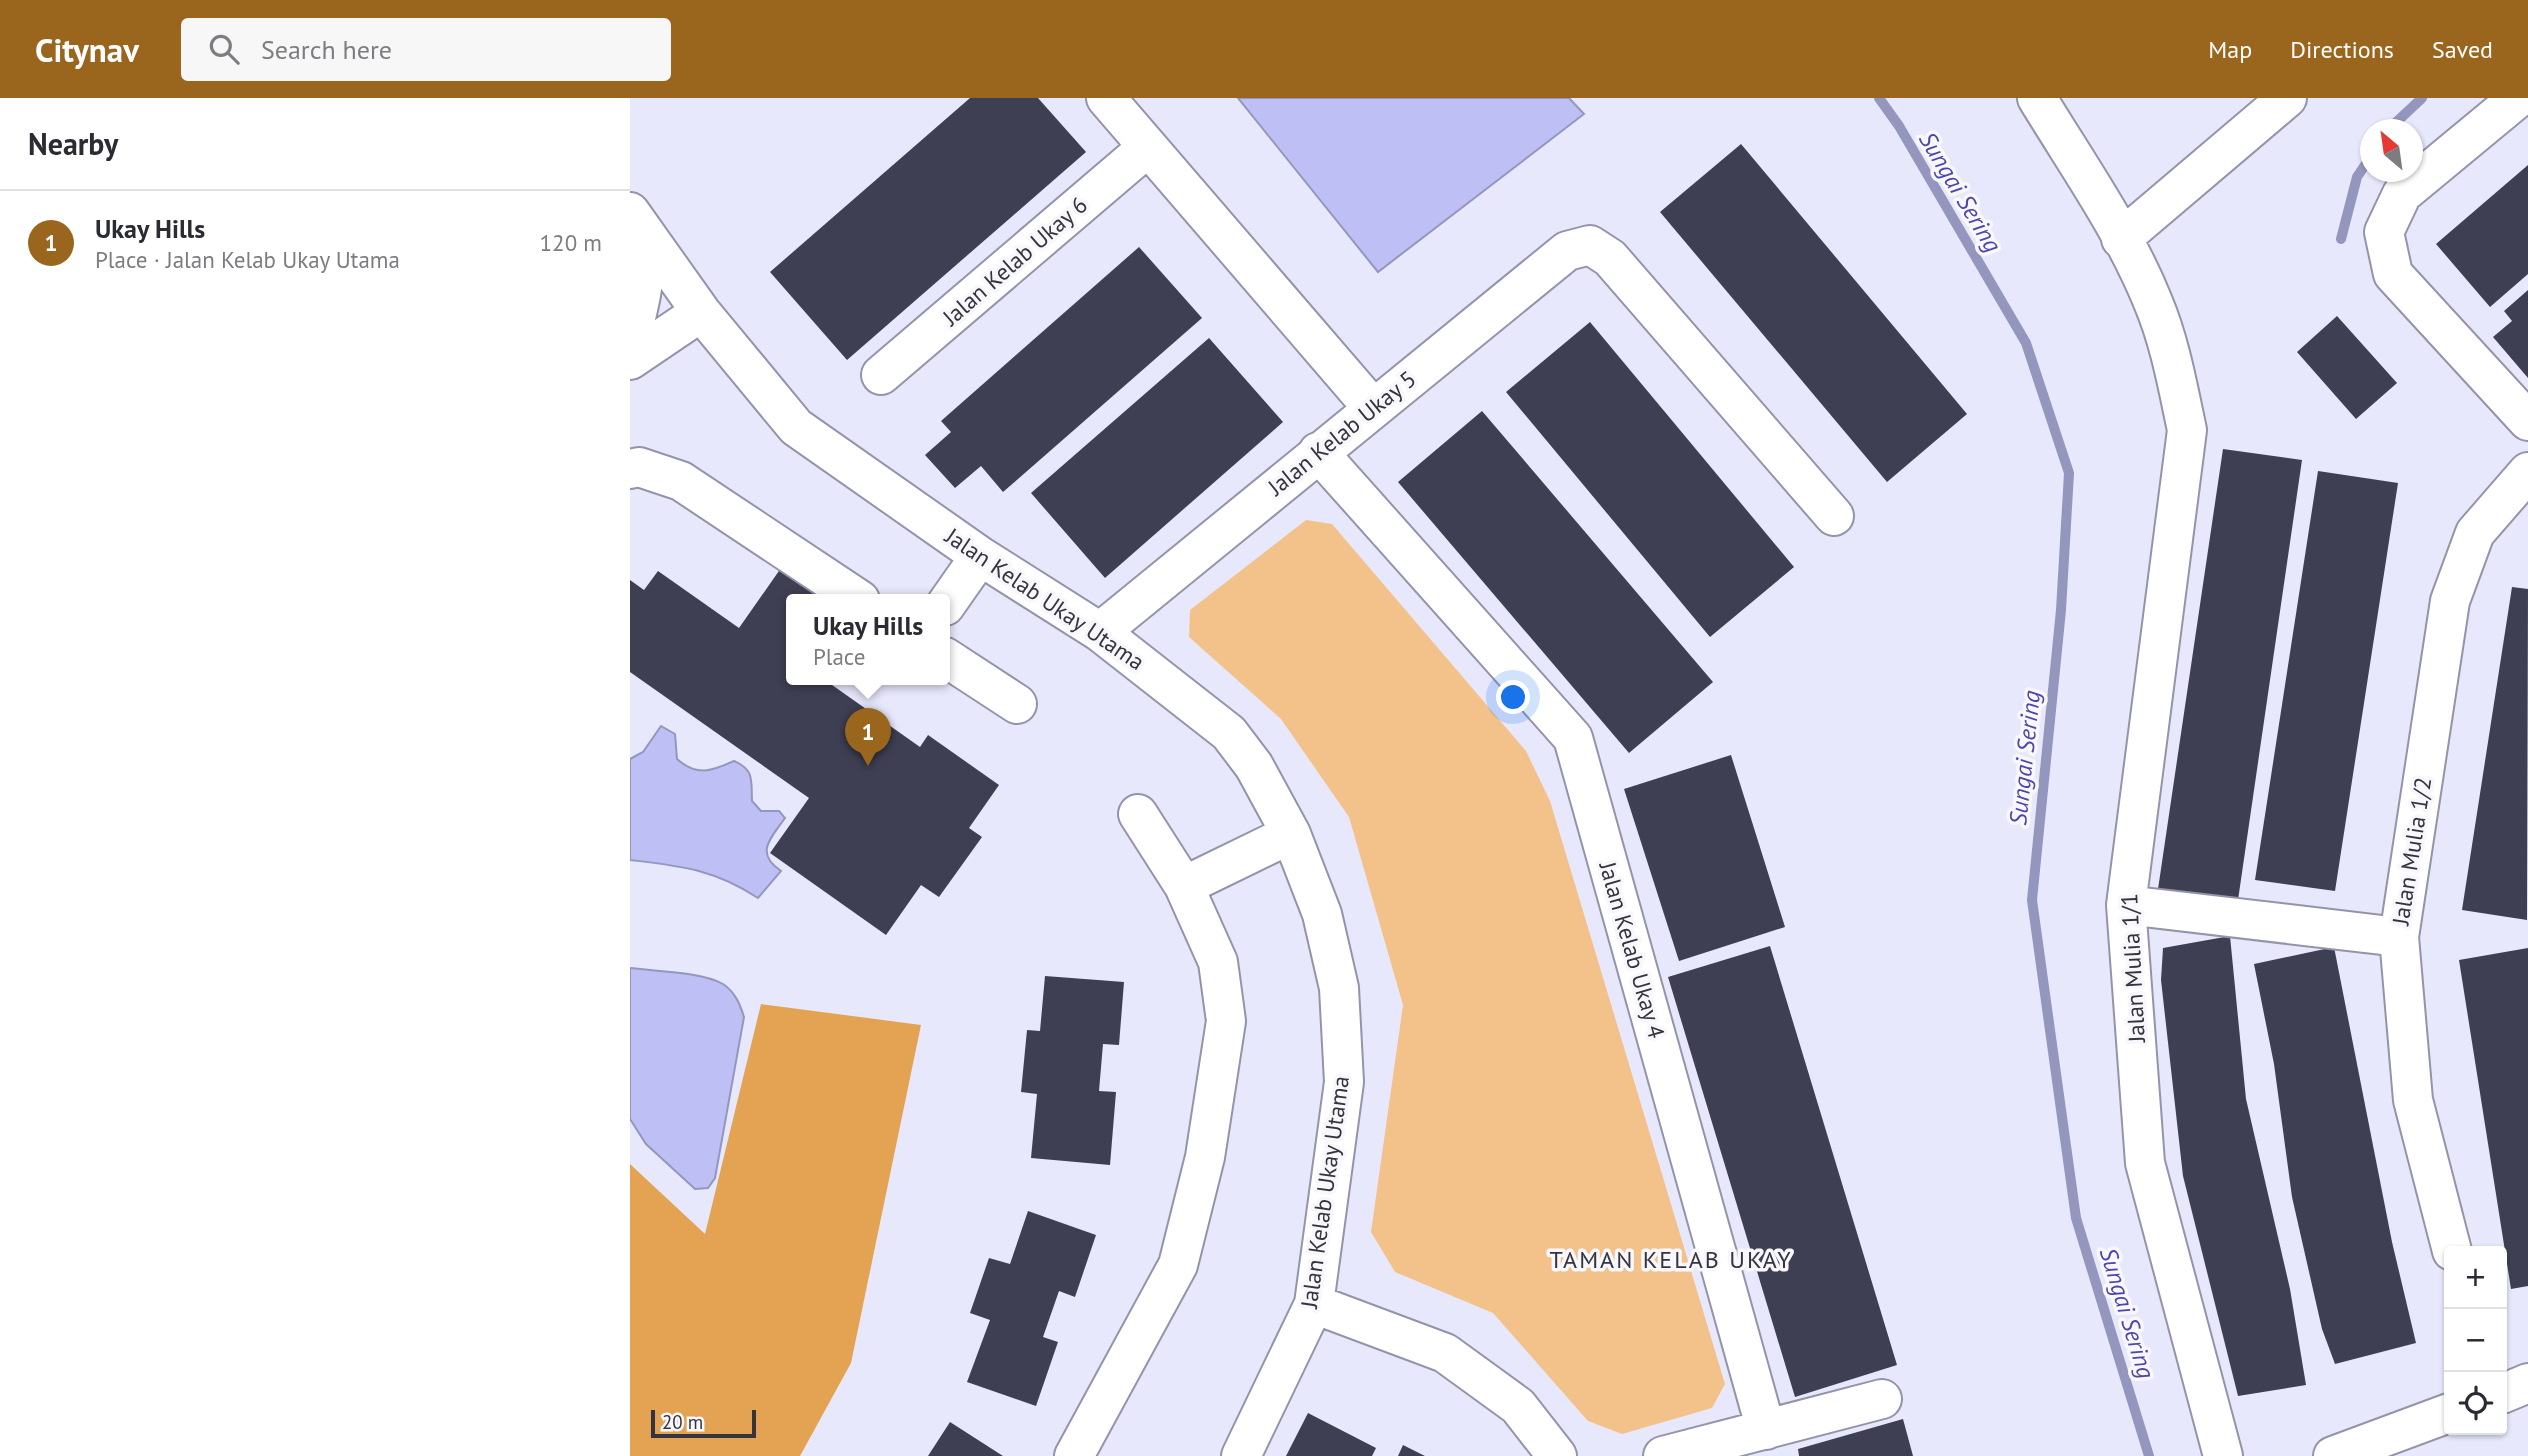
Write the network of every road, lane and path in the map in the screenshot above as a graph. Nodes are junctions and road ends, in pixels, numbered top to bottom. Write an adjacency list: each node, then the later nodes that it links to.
1 (1106, 98): 5 (street)
2 (2037, 98): 7 (street, Jalan Mulia 1/1)
3 (2287, 98): 7 (street)
4 (2518, 98): 13 (street)
5 (1148, 147): 11 (street, Jalan Kelab Ukay 6); 12 (street)
6 (635, 220): 8 (street, Jalan Kelab Ukay Utama); 9 (street)
7 (2121, 239): 27 (street, Jalan Mulia 1/1)
8 (701, 312): 10 (street); 18 (street, Jalan Kelab Ukay Utama)
9 (630, 340)
10 (630, 360)
11 (881, 375)
12 (1372, 407): 14 (street, Jalan Kelab Ukay 5); 17 (street, Jalan Kelab Ukay 5)
13 (2528, 421)
14 (1318, 452): 21 (street, Jalan Kelab Ukay 5); 35 (street, Jalan Kelab Ukay 4)
15 (630, 469): 19 (street)
16 (2528, 472): 28 (street, Jalan Mulia 1/2)
17 (1834, 516)
18 (980, 556): 20 (street); 21 (street, Jalan Kelab Ukay Utama)
19 (851, 594)
20 (950, 599)
21 (1100, 632): 25 (street, Jalan Kelab Ukay Utama)
22 (950, 660): 23 (street)
23 (1017, 704)
24 (1138, 814): 26 (street)
25 (1291, 834): 26 (street); 30 (street, Jalan Kelab Ukay Utama)
26 (1184, 886): 36 (street)
27 (2126, 905): 28 (street); 40 (street, Jalan Mulia 1/1)
28 (2399, 937): 29 (street, Jalan Mulia 1/2)
29 (2451, 1246)
30 (1314, 1304): 37 (street, Jalan Kelab Ukay Utama); 38 (street)
31 (2528, 1383): 32 (street)
32 (2507, 1392)
33 (1882, 1399): 35 (street)
34 (2444, 1415): 41 (street)
35 (1766, 1430): 39 (street)
36 (1074, 1456)
37 (1241, 1456)
38 (1557, 1456)
39 (1663, 1456)
40 (2223, 1456)
41 (2333, 1456)

